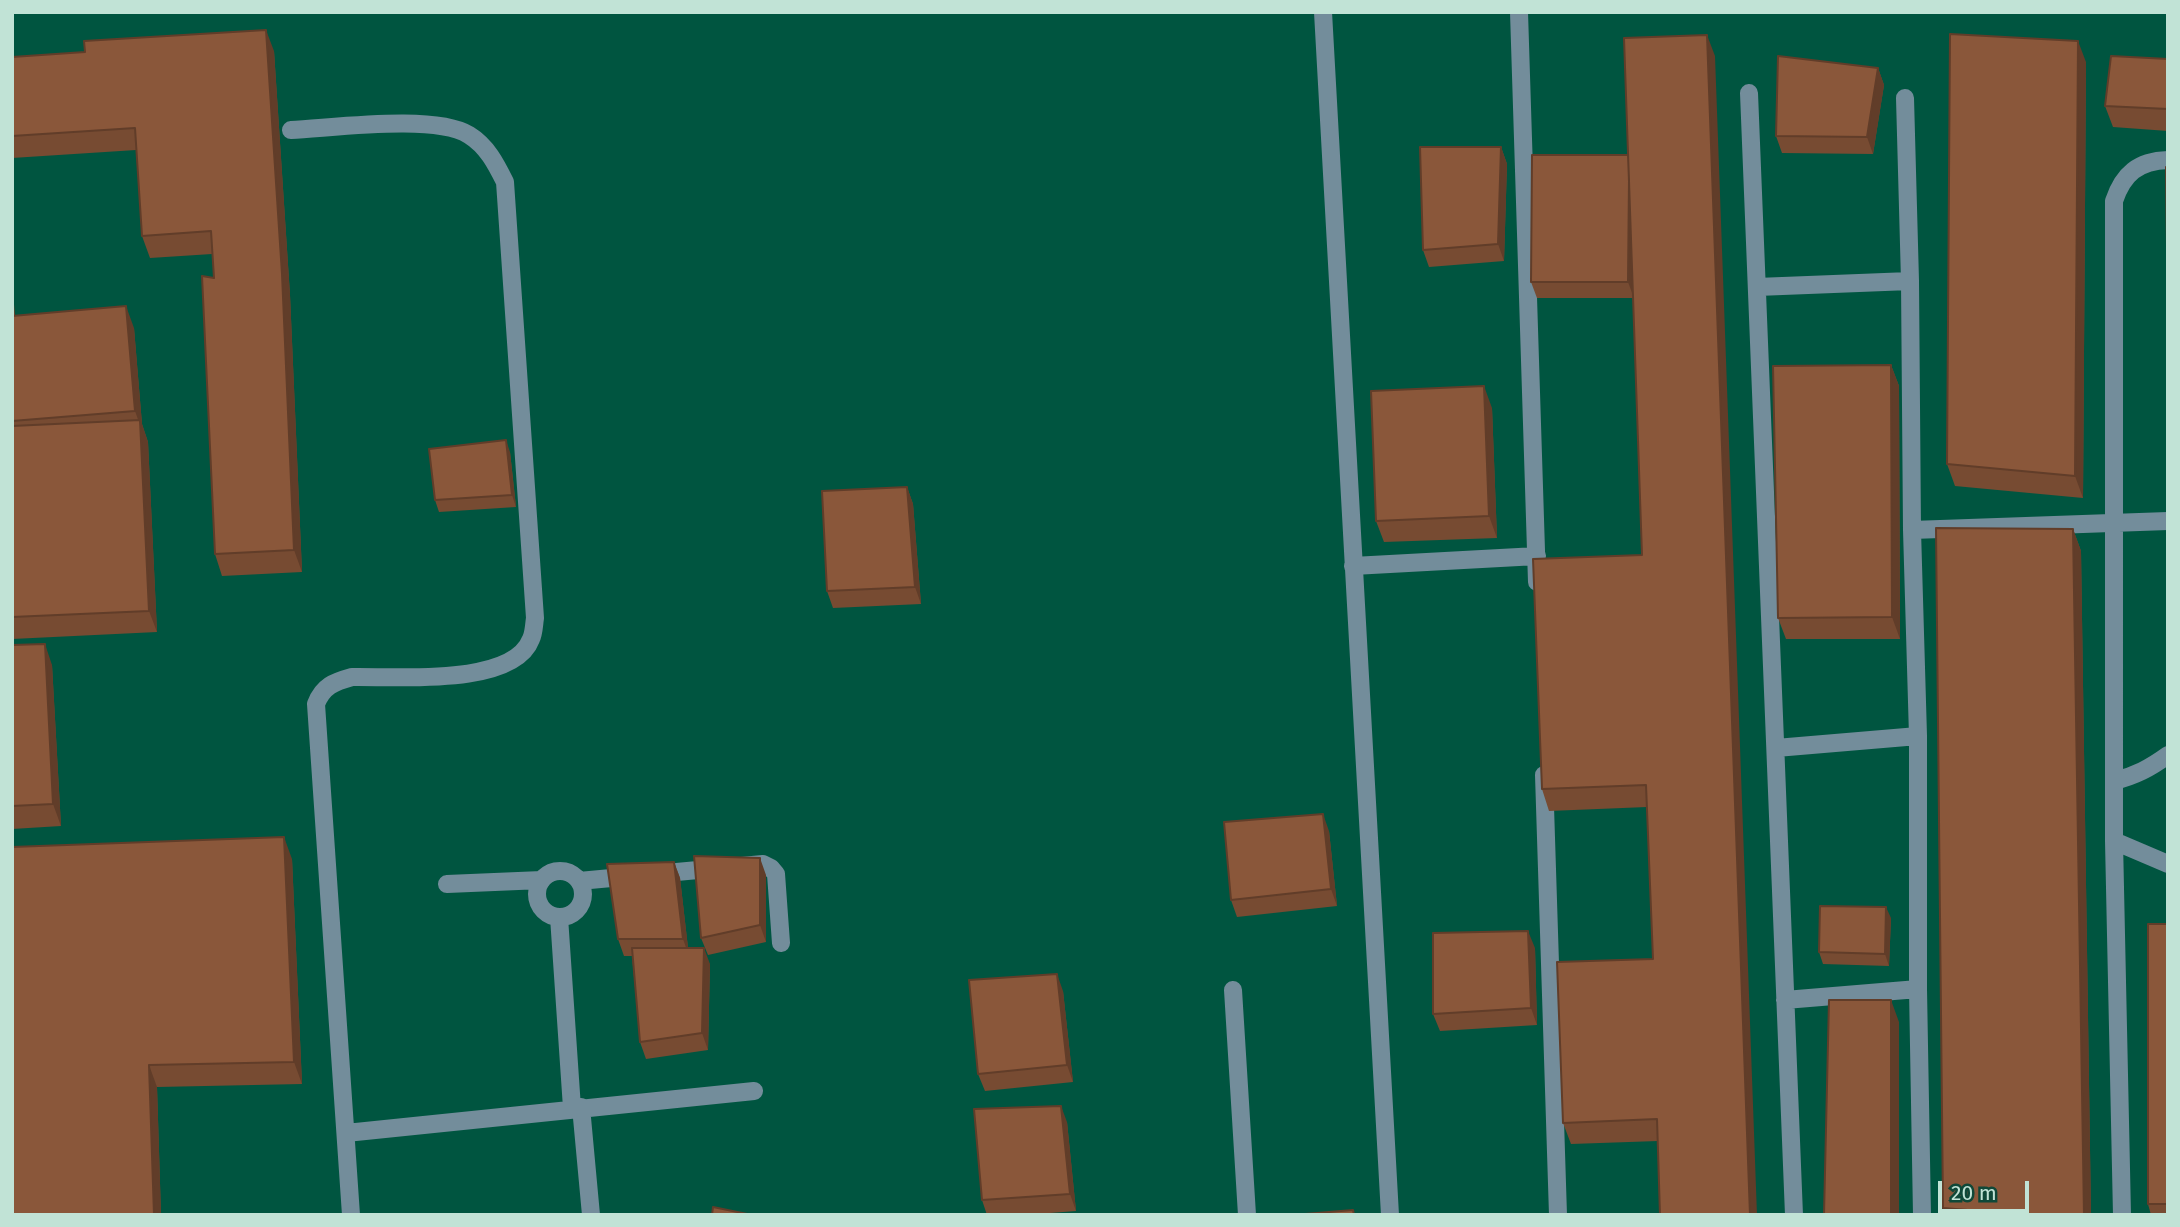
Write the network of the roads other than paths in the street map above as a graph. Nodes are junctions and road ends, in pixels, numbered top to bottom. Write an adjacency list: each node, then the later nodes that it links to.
1 (1323, 12): 13 (street)
2 (1519, 12): 12 (street)
3 (1749, 93): 8 (street)
4 (1906, 98): 7 (street)
5 (292, 130): 32 (street)
6 (2168, 160): 10 (street)
7 (1910, 281): 8 (street); 11 (street)
8 (1757, 286): 16 (street)
9 (2168, 520): 10 (street)
10 (2114, 522): 11 (street); 19 (street)
11 (1912, 530): 15 (street)
12 (1536, 556): 13 (street); 14 (street)
13 (1353, 566): 36 (street)
14 (1538, 597)
15 (1918, 736): 16 (street); 27 (street)
16 (1776, 748): 29 (street)
17 (2168, 755): 19 (street)
18 (1543, 762): 37 (street)
19 (2114, 781): 20 (street)
20 (2114, 841): 21 (street); 40 (street)
21 (2168, 864)
22 (542, 880): 23 (street); 24 (street); 25 (street)
23 (579, 881): 25 (street); 26 (street)
24 (447, 884)
25 (559, 917): 31 (street)
26 (781, 943)
27 (1918, 989): 29 (street); 39 (street)
28 (1233, 990): 35 (street)
29 (1785, 1000): 38 (street)
30 (754, 1091): 31 (street)
31 (576, 1108): 32 (street); 34 (street)
32 (346, 1133): 33 (street)
33 (351, 1215)
34 (591, 1215)
35 (1247, 1215)
36 (1390, 1215)
37 (1558, 1215)
38 (1794, 1215)
39 (1922, 1215)
40 (2122, 1215)

